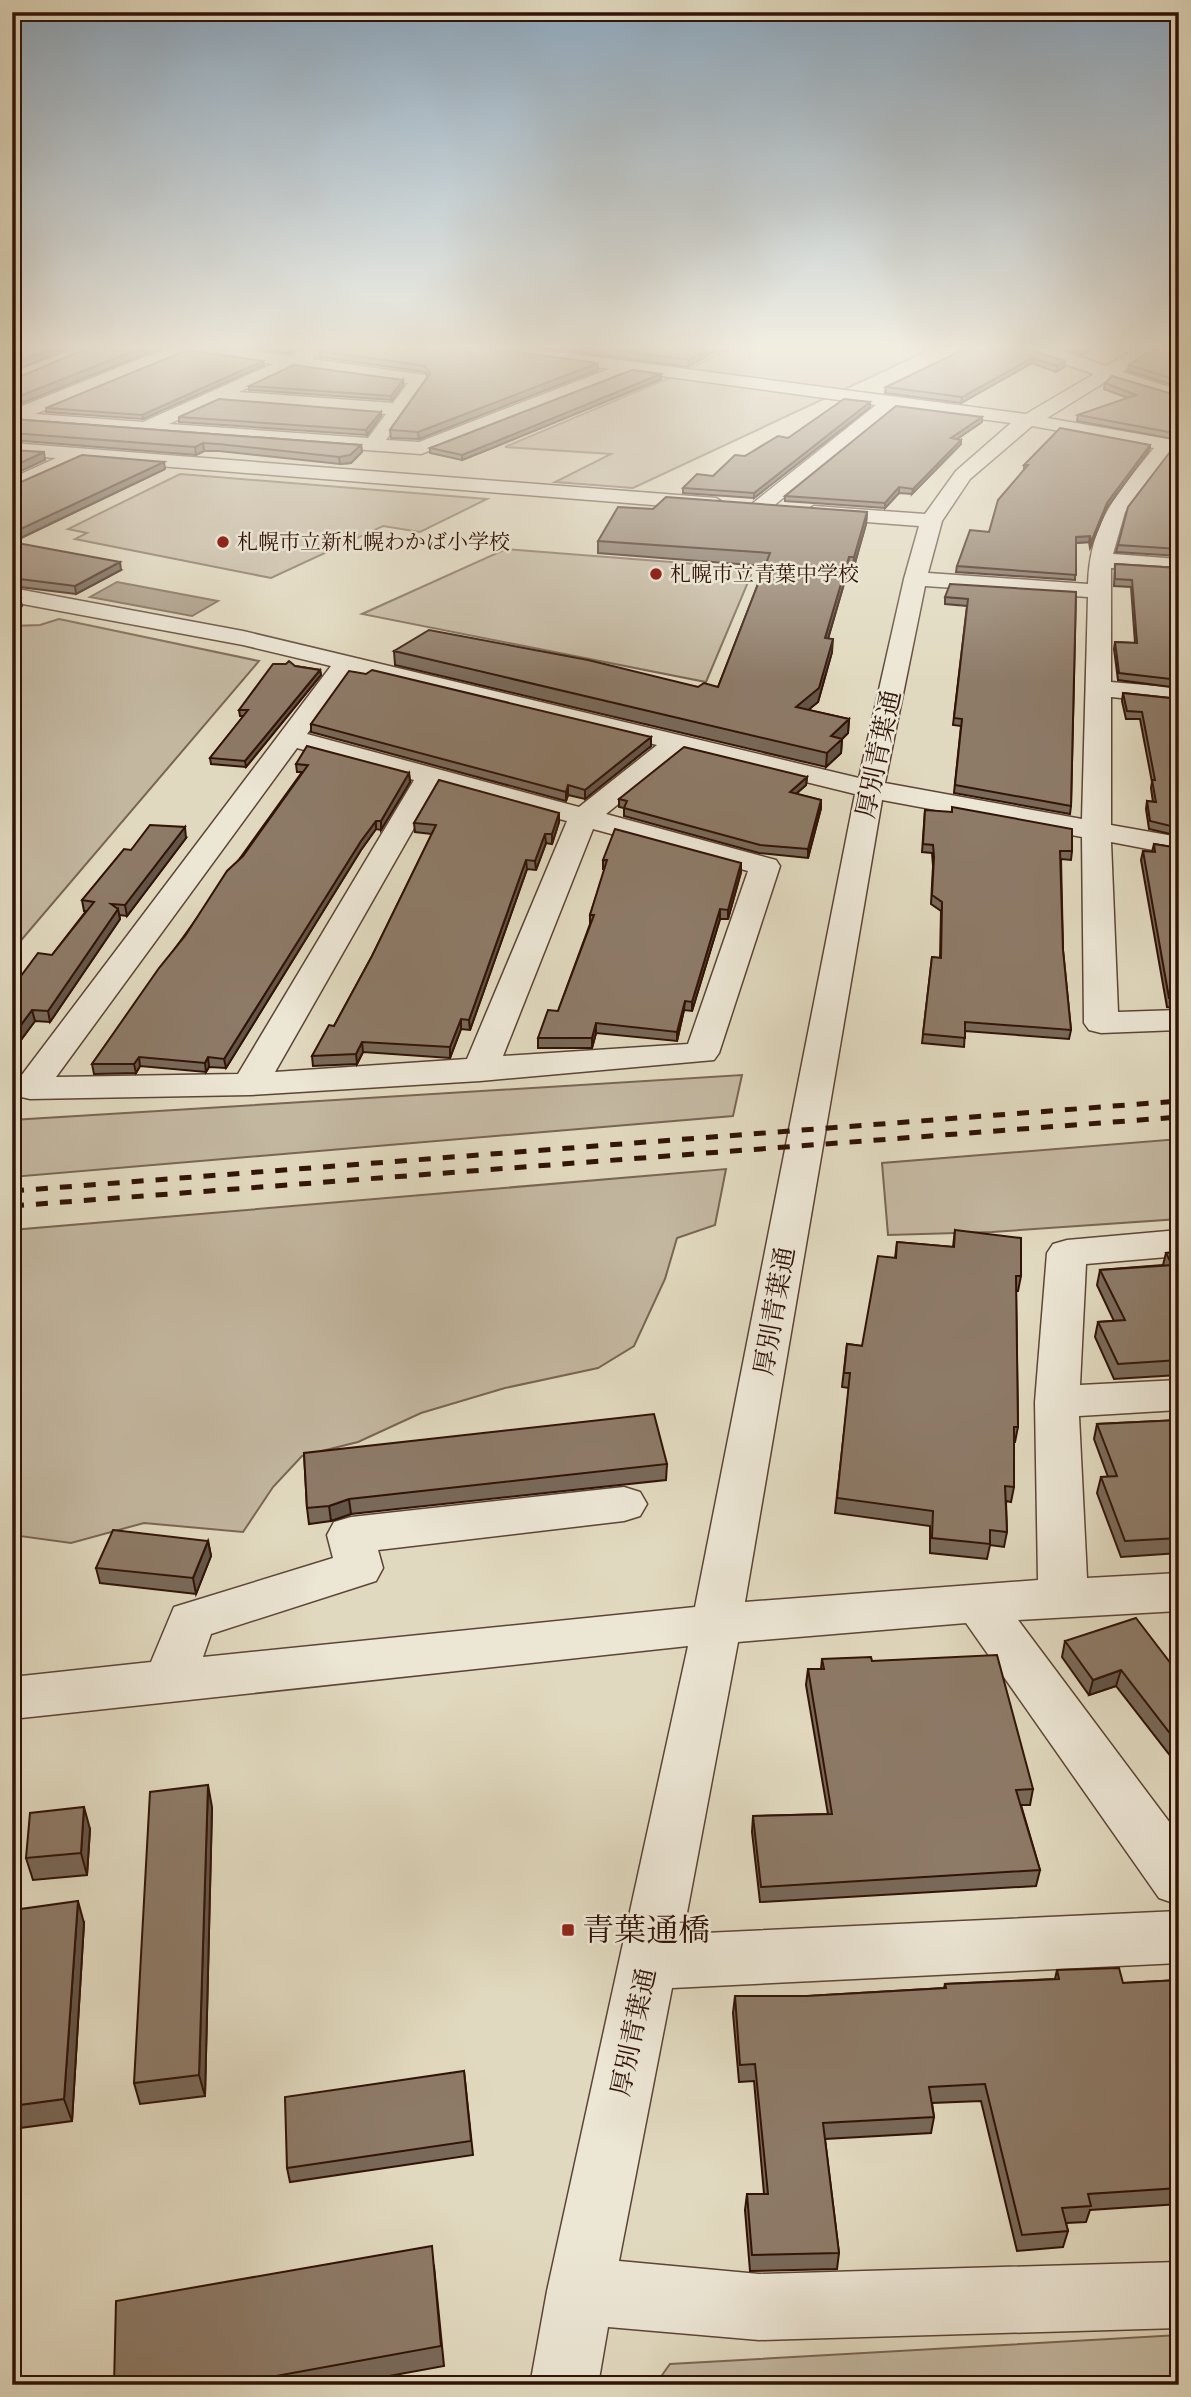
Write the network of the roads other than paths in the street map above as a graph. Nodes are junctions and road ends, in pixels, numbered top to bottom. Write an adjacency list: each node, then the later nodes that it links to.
1 (74, 457): 6 (street)
2 (117, 457): 7 (street)
3 (814, 457): 7 (street)
4 (984, 457): 8 (street, 厚別青葉通)
5 (1163, 457): 9 (street)
6 (14, 484)
7 (746, 506): 8 (street)
8 (931, 521): 11 (street, 厚別青葉通)
9 (1100, 560): 10 (street); 12 (street)
10 (1179, 566)
11 (915, 579): 12 (street); 20 (street, 厚別青葉通)
12 (1097, 591): 15 (street)
13 (12, 595): 14 (street)
14 (347, 662): 17 (street); 18 (street)
15 (1096, 688): 16 (street); 22 (street)
16 (1175, 693)
17 (291, 738): 19 (street); 26 (street)
18 (678, 742): 20 (street); 21 (street)
19 (430, 777): 21 (street); 26 (street)
20 (870, 789): 22 (street); 34 (street, 厚別青葉通)
21 (583, 818): 25 (street); 25 (street)
22 (1096, 831): 23 (street); 24 (street)
23 (1179, 846)
24 (1179, 1020)
25 (480, 1070): 26 (street)
26 (250, 1084)
27 (1179, 1243): 29 (street)
28 (1179, 1395): 29 (street)
29 (1058, 1402): 32 (street)
30 (624, 1504): 35 (street)
31 (1179, 1592): 32 (street)
32 (1063, 1597): 33 (street)
33 (978, 1602): 34 (street); 37 (street)
34 (717, 1623): 35 (street); 39 (street, 厚別青葉通)
35 (169, 1681): 36 (street)
36 (12, 1698)
37 (1179, 1880)
38 (1179, 1937): 39 (street)
39 (648, 1962): 40 (street, 厚別青葉通)
40 (580, 2291): 41 (street); 42 (street, 厚別青葉通)
41 (1179, 2295)
42 (564, 2385)

